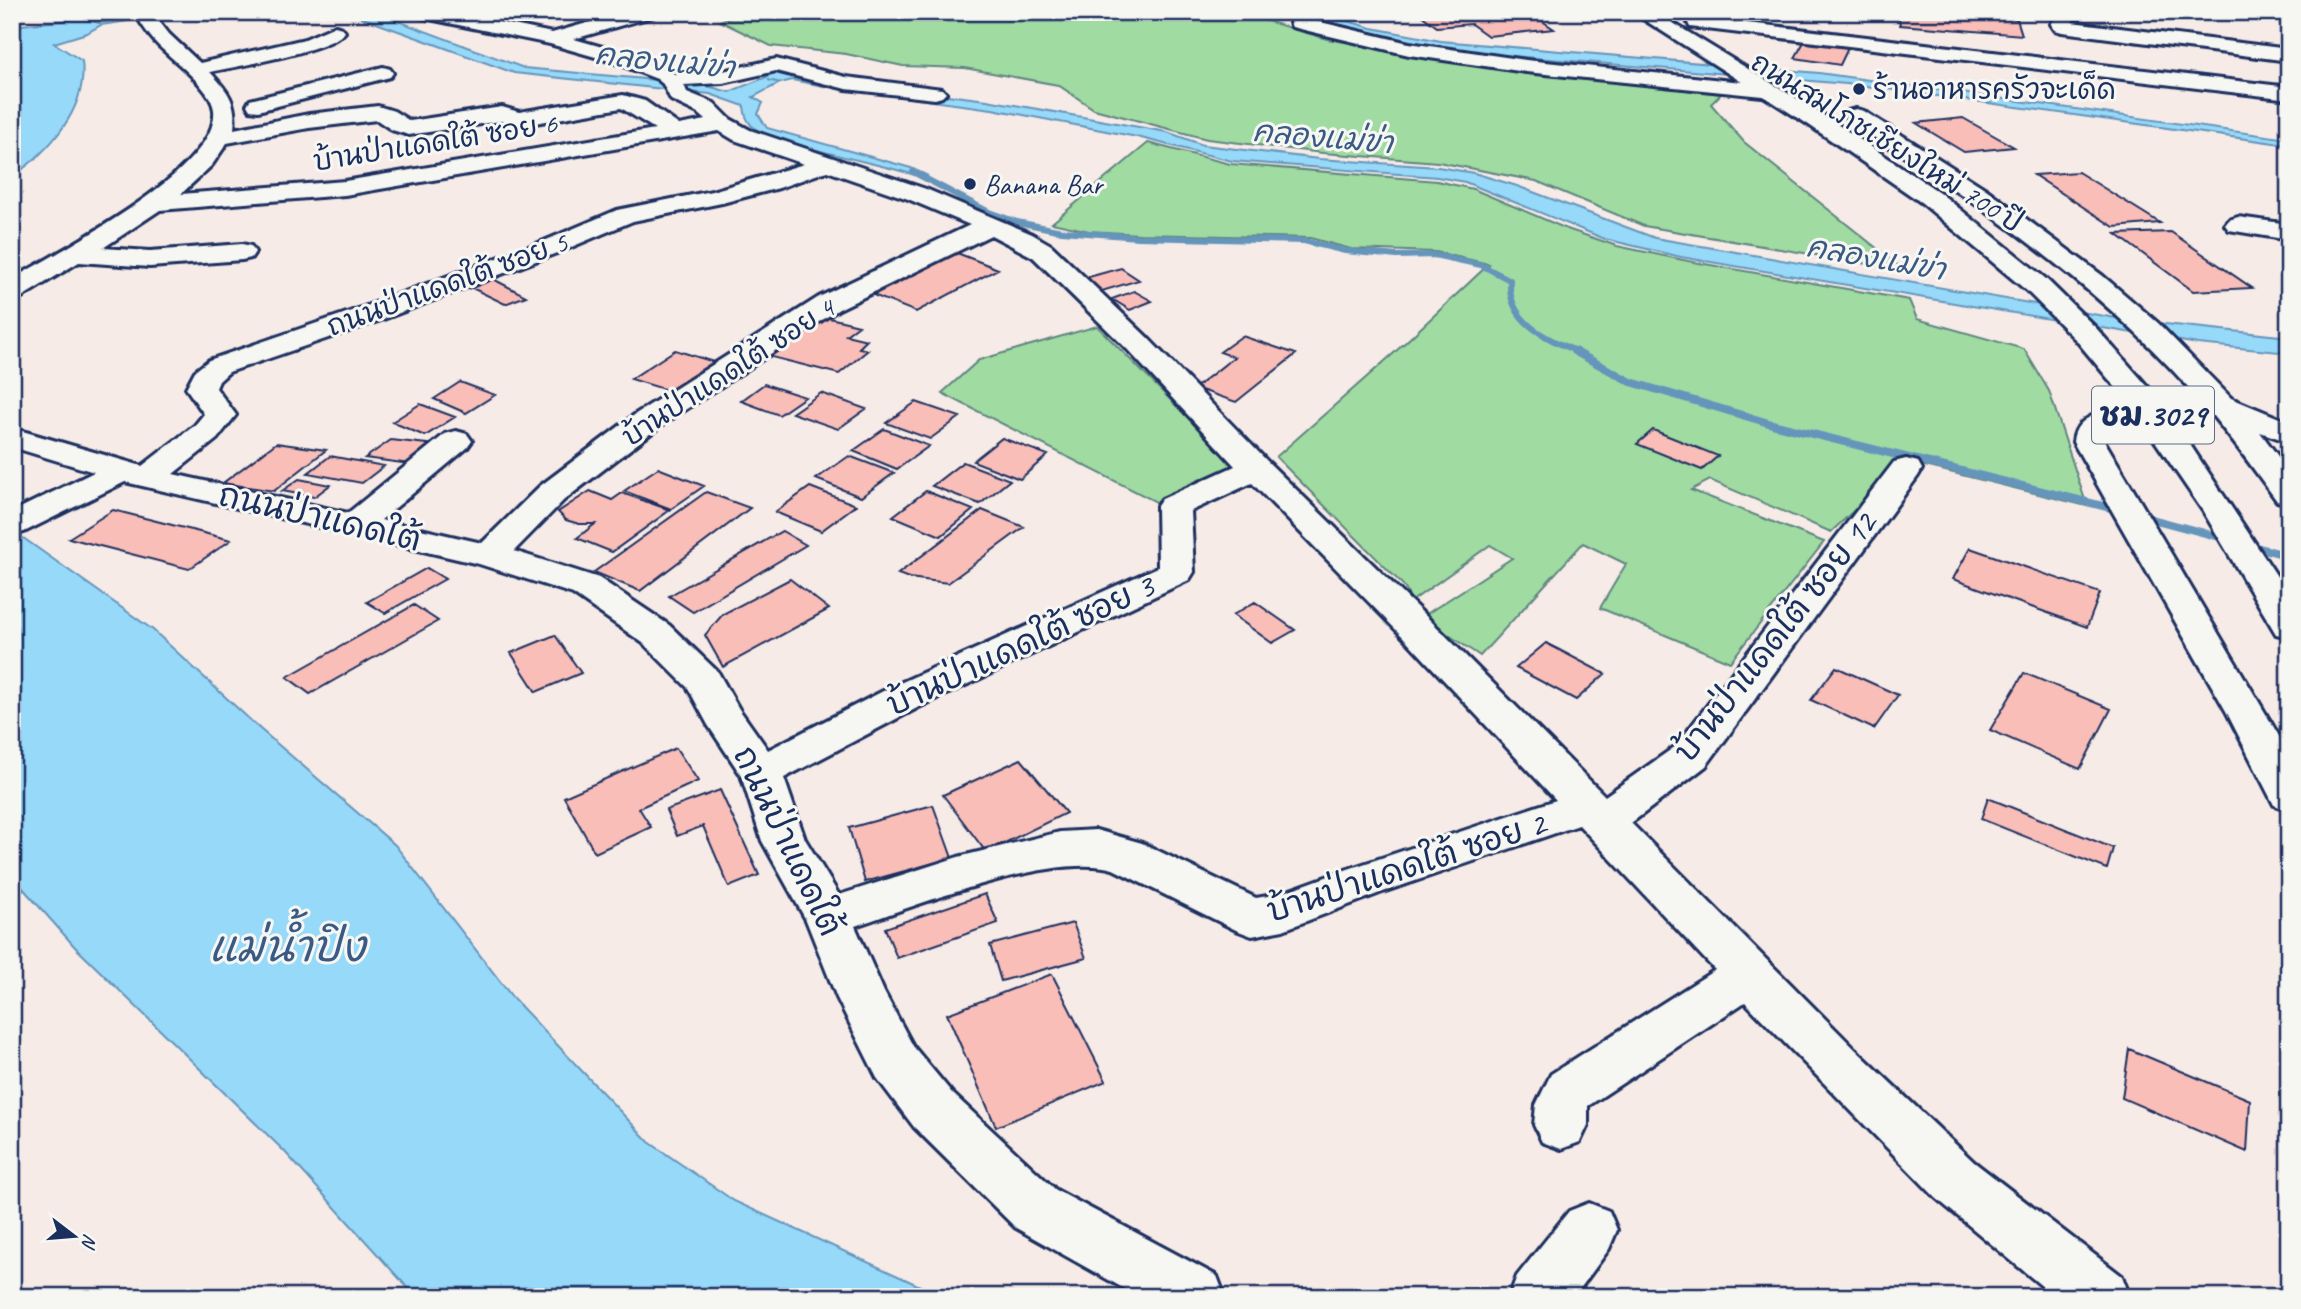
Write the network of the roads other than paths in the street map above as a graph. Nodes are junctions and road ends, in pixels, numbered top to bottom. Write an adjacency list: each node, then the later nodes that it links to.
1 (422, 12): 12 (street)
2 (647, 12): 12 (street)
3 (1641, 12): 14 (street, ถนนสมโภชเชียงใหม่ 700 ปี / ชม.3029)
4 (1679, 12): 9 (street, ถนนสมโภชเชียงใหม่ 700 ปี / ชม.3029)
5 (2070, 12): 13 (street)
6 (145, 15): 16 (street)
7 (2187, 22): 13 (street)
8 (1298, 23): 18 (street)
9 (1697, 23): 11 (street); 14 (street, ถนนสมโภชเชียงใหม่ 700 ปี / ชม.3029)
10 (335, 32): 16 (street)
11 (1798, 34): 14 (street); 21 (street)
12 (553, 39): 19 (street)
13 (2174, 41): 15 (street)
14 (1725, 47): 18 (street, ถนนสมโภชเชียงใหม่ 700 ปี / ชม.3029)
15 (2289, 55)
16 (194, 69): 23 (street)
17 (383, 73): 23 (street)
18 (1772, 91): 33 (street, ถนนสมโภชเชียงใหม่ 700 ปี / ชม.3029)
19 (670, 92): 20 (street); 24 (street); 25 (street); 26 (street, บ้านป่าแดดใต้ ซอย 6)
20 (935, 93)
21 (2289, 93)
22 (1833, 102): 34 (street, ถนนสมโภชเชียงใหม่ 700 ปี / ชม.3029)
23 (226, 112): 24 (street)
24 (219, 138): 26 (street)
25 (829, 163): 27 (street); 43 (street, ถนนป่าแดดใต้ ซอย 5)
26 (156, 203): 31 (street)
27 (991, 225): 40 (street); 46 (street, บ้านป่าแดดใต้ ซอย 4)
28 (2238, 225): 29 (street)
29 (2289, 232)
30 (242, 252): 31 (street)
31 (72, 254): 32 (street)
32 (12, 291)
33 (2138, 394): 38 (street); 39 (street, ถนนสมโภชเชียงใหม่ 700 ปี / ชม.3029)
34 (2220, 404): 35 (street); 42 (street, ถนนสมโภชเชียงใหม่ 700 ปี / ชม.3029)
35 (2289, 433)
36 (12, 437): 43 (street, ถนนป่าแดดใต้)
37 (456, 441): 45 (street)
38 (2089, 442): 39 (street); 49 (street)
39 (2187, 461): 47 (street, ถนนสมโภชเชียงใหม่ 700 ปี / ชม.3029)
40 (1256, 469): 48 (street, บ้านป่าแดดใต้ ซอย 3); 50 (street)
41 (1906, 470): 50 (street, บ้านป่าแดดใต้ ซอย 12)
42 (2284, 472)
43 (134, 475): 44 (street); 45 (street, ถนนป่าแดดใต้)
44 (12, 525)
45 (354, 525): 46 (street, ถนนป่าแดดใต้)
46 (489, 555): 48 (street, ถนนป่าแดดใต้)
47 (2289, 625)
48 (761, 772): 51 (street, ถนนป่าแดดใต้)
49 (2289, 794)
50 (1594, 814): 51 (street, บ้านป่าแดดใต้ ซอย 2); 52 (street)
51 (828, 917): 55 (street, ถนนป่าแดดใต้)
52 (1749, 974): 53 (street); 57 (street)
53 (1561, 1125)
54 (1589, 1230): 56 (street)
55 (1196, 1297)
56 (1538, 1297)
57 (2101, 1297)

